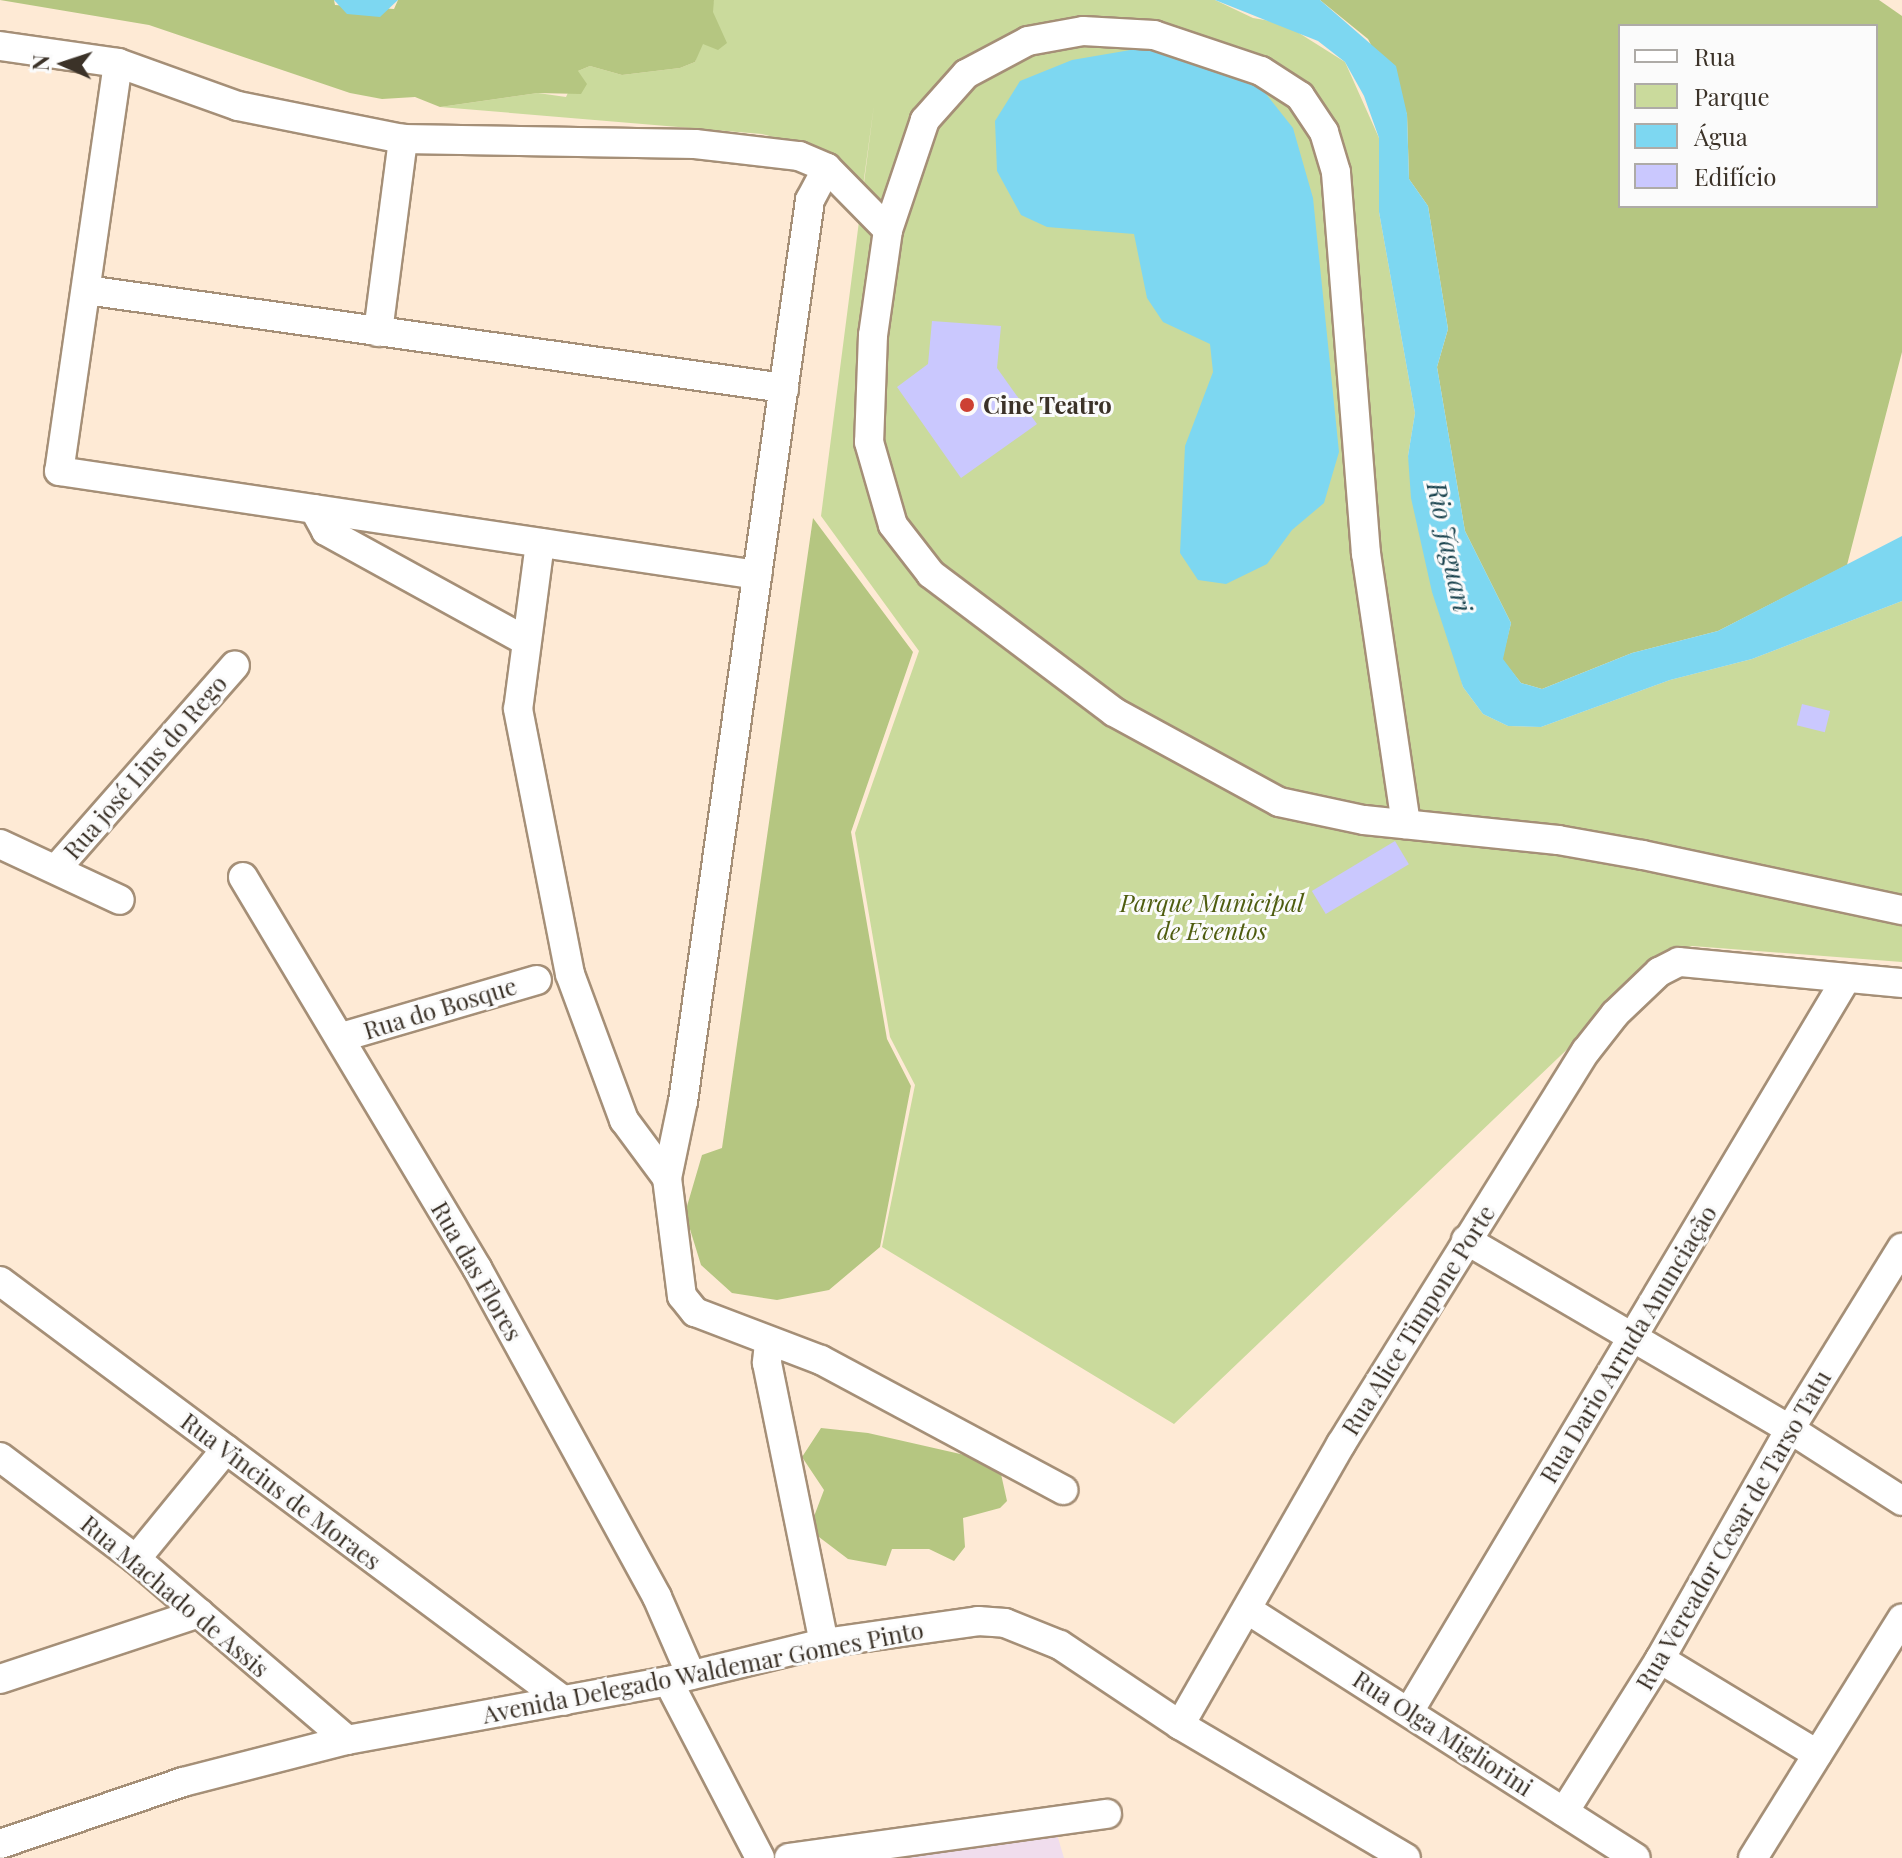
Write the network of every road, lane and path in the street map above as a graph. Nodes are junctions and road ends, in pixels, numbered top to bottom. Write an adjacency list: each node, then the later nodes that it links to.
1 (0, 46): 2 (street)
2 (118, 63): 3 (street); 6 (street)
3 (403, 139): 4 (street); 7 (street)
4 (827, 168): 5 (street); 8 (street)
5 (888, 230): 14 (street); 14 (street)
6 (86, 290): 7 (street); 9 (street)
7 (378, 332): 8 (street)
8 (784, 388): 11 (street)
9 (314, 509): 10 (street); 12 (street)
10 (540, 543): 11 (street); 12 (street)
11 (757, 575): 24 (street)
12 (524, 640): 24 (street)
13 (235, 665): 16 (street, Rua josé Lins do Rego)
14 (1406, 824): 19 (street)
15 (0, 844): 16 (street)
16 (56, 869): 18 (street)
17 (243, 877): 23 (street, Rua das Flores)
18 (120, 900)
19 (1902, 910)
20 (1846, 979): 22 (street); 25 (street, Rua Alice Timpone Porte); 28 (street, Rua Dario Arruda Anunciação)
21 (537, 980): 23 (street, Rua do Bosque)
22 (1902, 983)
23 (342, 1037): 41 (street, Rua das Flores)
24 (667, 1178): 29 (street)
25 (1466, 1240): 28 (street); 36 (street, Rua Alice Timpone Porte)
26 (1902, 1248): 30 (street, Rua Vereador Cesar de Tarso Tatu)
27 (0, 1281): 31 (street, Rua Vincius de Moraes)
28 (1632, 1337): 30 (street); 44 (street, Rua Dario Arruda Anunciação)
29 (769, 1343): 33 (street); 39 (street)
30 (1790, 1429): 34 (street); 40 (street, Rua Vereador Cesar de Tarso Tatu)
31 (226, 1449): 35 (street); 43 (street, Rua Vincius de Moraes)
32 (0, 1457): 35 (street, Rua Machado de Assis)
33 (1063, 1490)
34 (1902, 1501)
35 (136, 1559): 37 (street, Rua Machado de Assis)
36 (1248, 1610): 44 (street, Rua Olga Migliorini); 45 (street, Rua Alice Timpone Porte)
37 (199, 1613): 42 (street); 46 (street, Rua Machado de Assis)
38 (1902, 1619): 47 (street)
39 (824, 1643): 41 (street, Avenida Delegado Waldemar Gomes Pinto); 45 (street, Avenida Delegado Waldemar Gomes Pinto)
40 (1660, 1659): 47 (street); 48 (street, Rua Vereador Cesar de Tarso Tatu)
41 (680, 1678): 43 (street, Avenida Delegado Waldemar Gomes Pinto); 51 (street, Rua das Flores)
42 (0, 1679)
43 (564, 1701): 46 (street, Avenida Delegado Waldemar Gomes Pinto)
44 (1410, 1710): 48 (street, Rua Olga Migliorini)
45 (1180, 1725): 53 (street, Avenida Delegado Waldemar Gomes Pinto)
46 (347, 1740): 50 (street, Avenida Delegado Waldemar Gomes Pinto)
47 (1817, 1754): 55 (street)
48 (1564, 1812): 54 (street, Rua Olga Migliorini)
49 (1107, 1814): 52 (street)
50 (0, 1844)
51 (760, 1858)
52 (789, 1858)
53 (1406, 1858)
54 (1636, 1858)
55 (1753, 1858)

